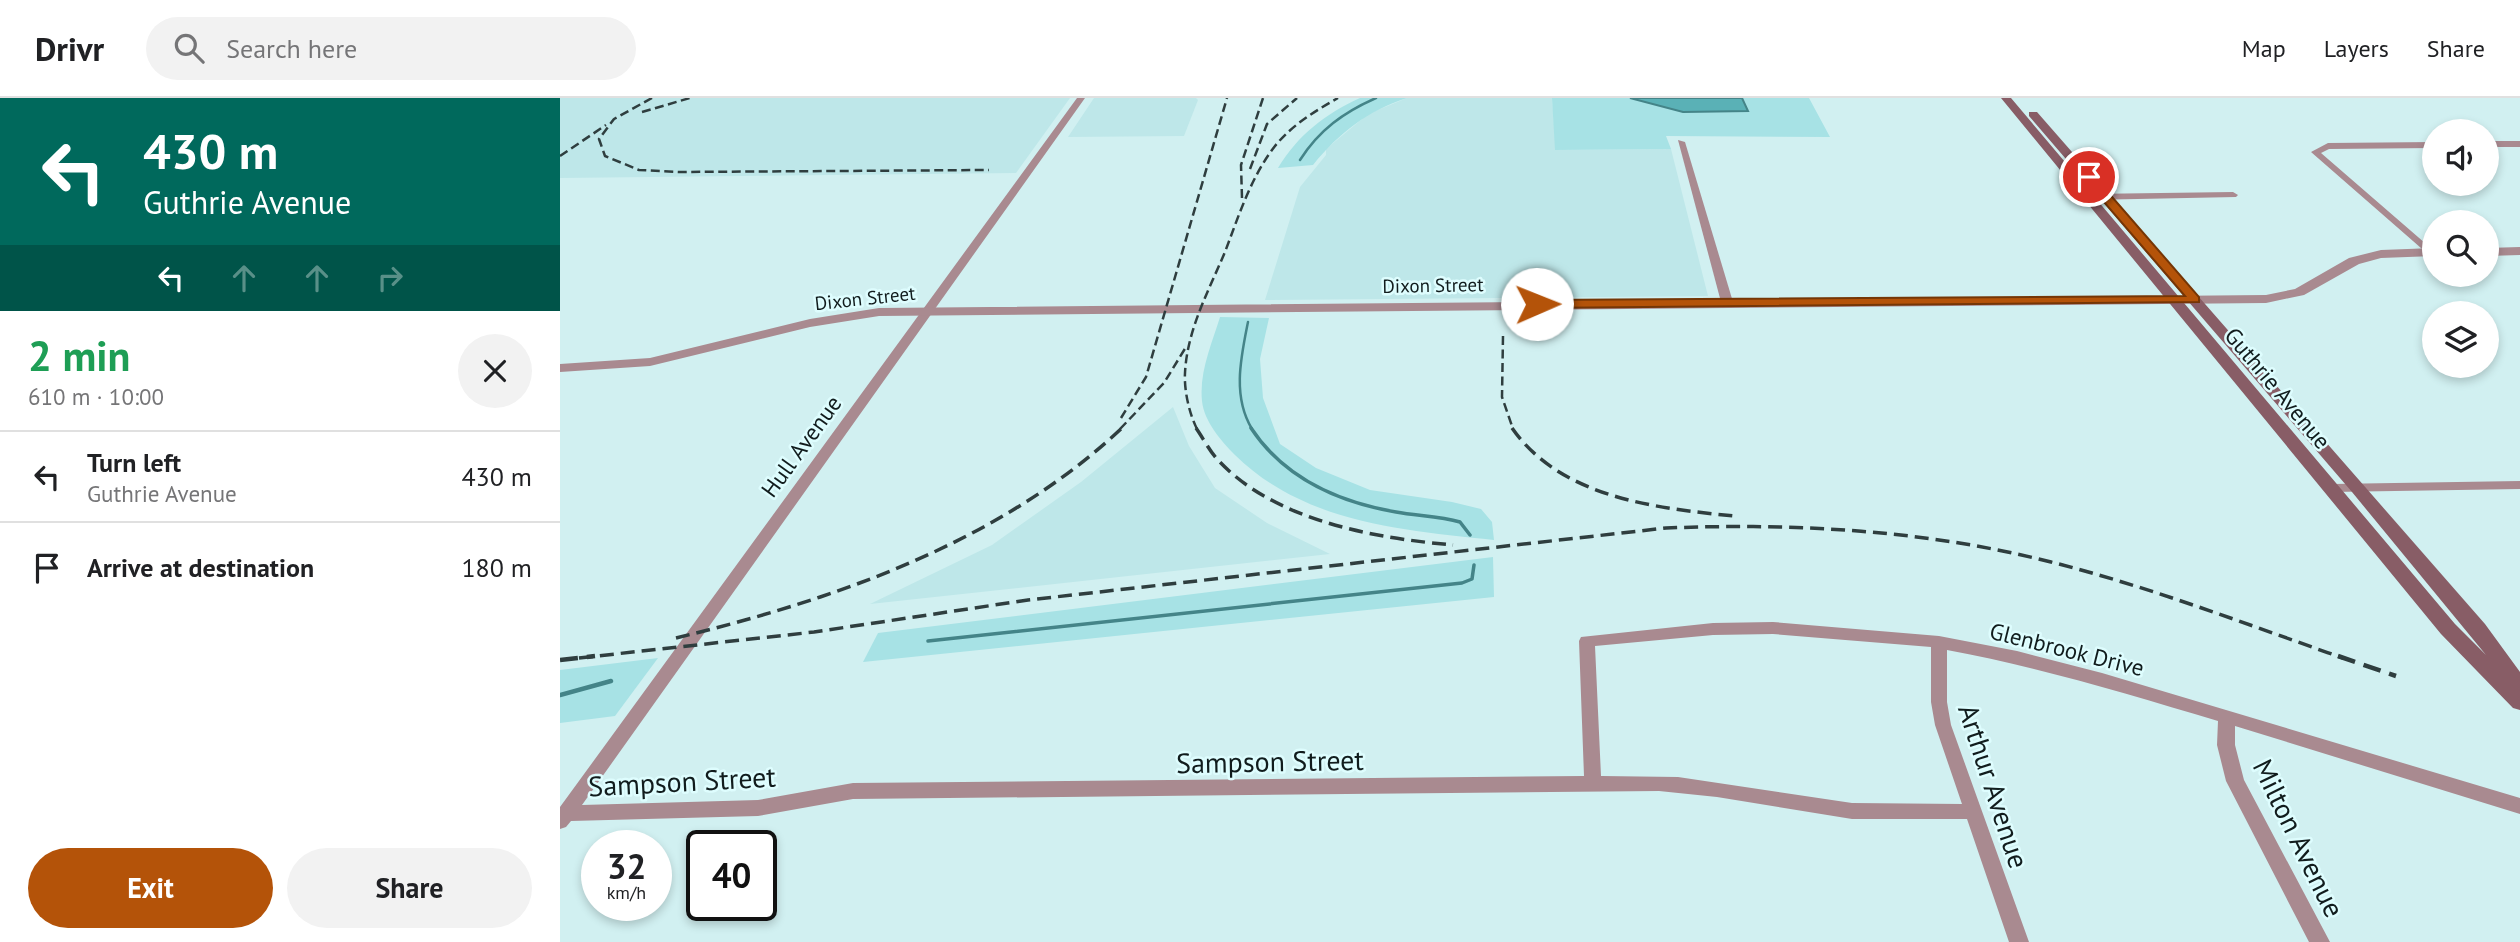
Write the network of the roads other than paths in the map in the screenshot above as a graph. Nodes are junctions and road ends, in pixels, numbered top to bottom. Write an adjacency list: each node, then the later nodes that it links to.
1 (1081, 98): 18 (street, Hull Avenue)
2 (2006, 98): 9 (main road, Guthrie Avenue)
3 (2019, 98): 10 (main road, Guthrie Avenue)
4 (1681, 142): 17 (street)
5 (2499, 144): 6 (street)
6 (2520, 144)
7 (2422, 145): 11 (street)
8 (2233, 195): 10 (street)
9 (2088, 197): 10 (street); 15 (main road, Guthrie Avenue)
10 (2106, 197): 16 (main road, Guthrie Avenue)
11 (2422, 244)
12 (2520, 251): 14 (street)
13 (2422, 252): 16 (street, Dixon Street)
14 (2499, 252)
15 (2174, 299): 16 (street, Dixon Street); 17 (street, Dixon Street); 21 (main road, Guthrie Avenue)
16 (2195, 299): 22 (main road, Guthrie Avenue)
17 (1727, 302): 18 (street, Dixon Street)
18 (928, 310): 19 (street, Dixon Street); 30 (street, Hull Avenue)
19 (560, 368)
20 (2520, 485): 22 (street)
21 (2332, 488): 22 (street); 25 (main road, Guthrie Avenue)
22 (2358, 488): 24 (main road, Guthrie Avenue)
23 (1939, 642): 26 (street, Glenbrook Drive); 27 (street, Glenbrook Drive); 29 (street, Arthur Avenue)
24 (2520, 687)
25 (2520, 702)
26 (2227, 718): 28 (street, Glenbrook Drive); 32 (street, Milton Avenue)
27 (1593, 784): 29 (street, Sampson Street); 30 (street, Sampson Street)
28 (2520, 806)
29 (1973, 811): 31 (street, Arthur Avenue)
30 (563, 817)
31 (2019, 942)
32 (2320, 942)

